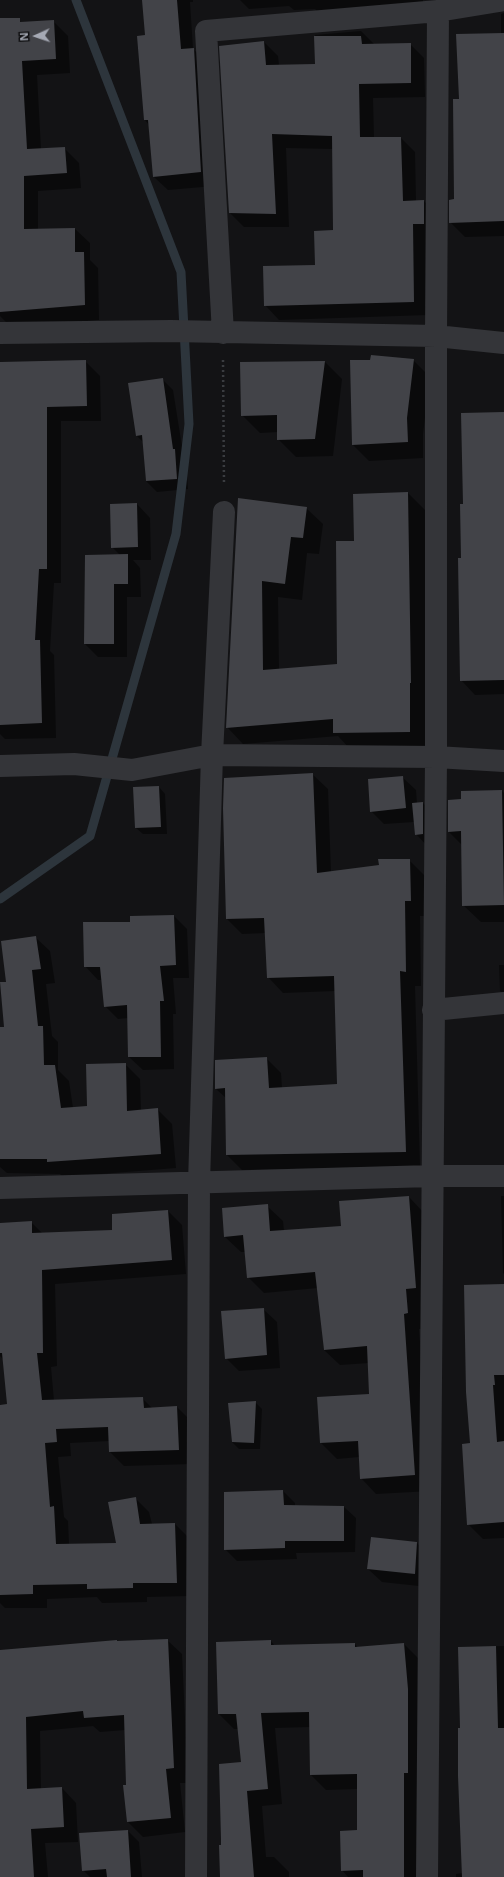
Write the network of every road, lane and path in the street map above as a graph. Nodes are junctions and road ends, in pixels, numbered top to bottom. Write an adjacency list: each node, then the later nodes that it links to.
1 (504, 0): 2 (street)
2 (438, 11): 4 (street); 5 (street)
3 (0, 333): 4 (street)
4 (223, 333): 5 (street); 7 (path)
5 (436, 336): 6 (street); 9 (street)
6 (504, 343)
7 (224, 512): 8 (street)
8 (212, 756): 9 (street); 11 (street); 16 (street)
9 (436, 757): 10 (street); 13 (street)
10 (504, 761)
11 (0, 766)
12 (504, 1003): 13 (street)
13 (433, 1010): 14 (street)
14 (432, 1176): 15 (street); 16 (street); 19 (street)
15 (504, 1176)
16 (199, 1183): 17 (street); 18 (street)
17 (0, 1188)
18 (196, 1877)
19 (427, 1877)

